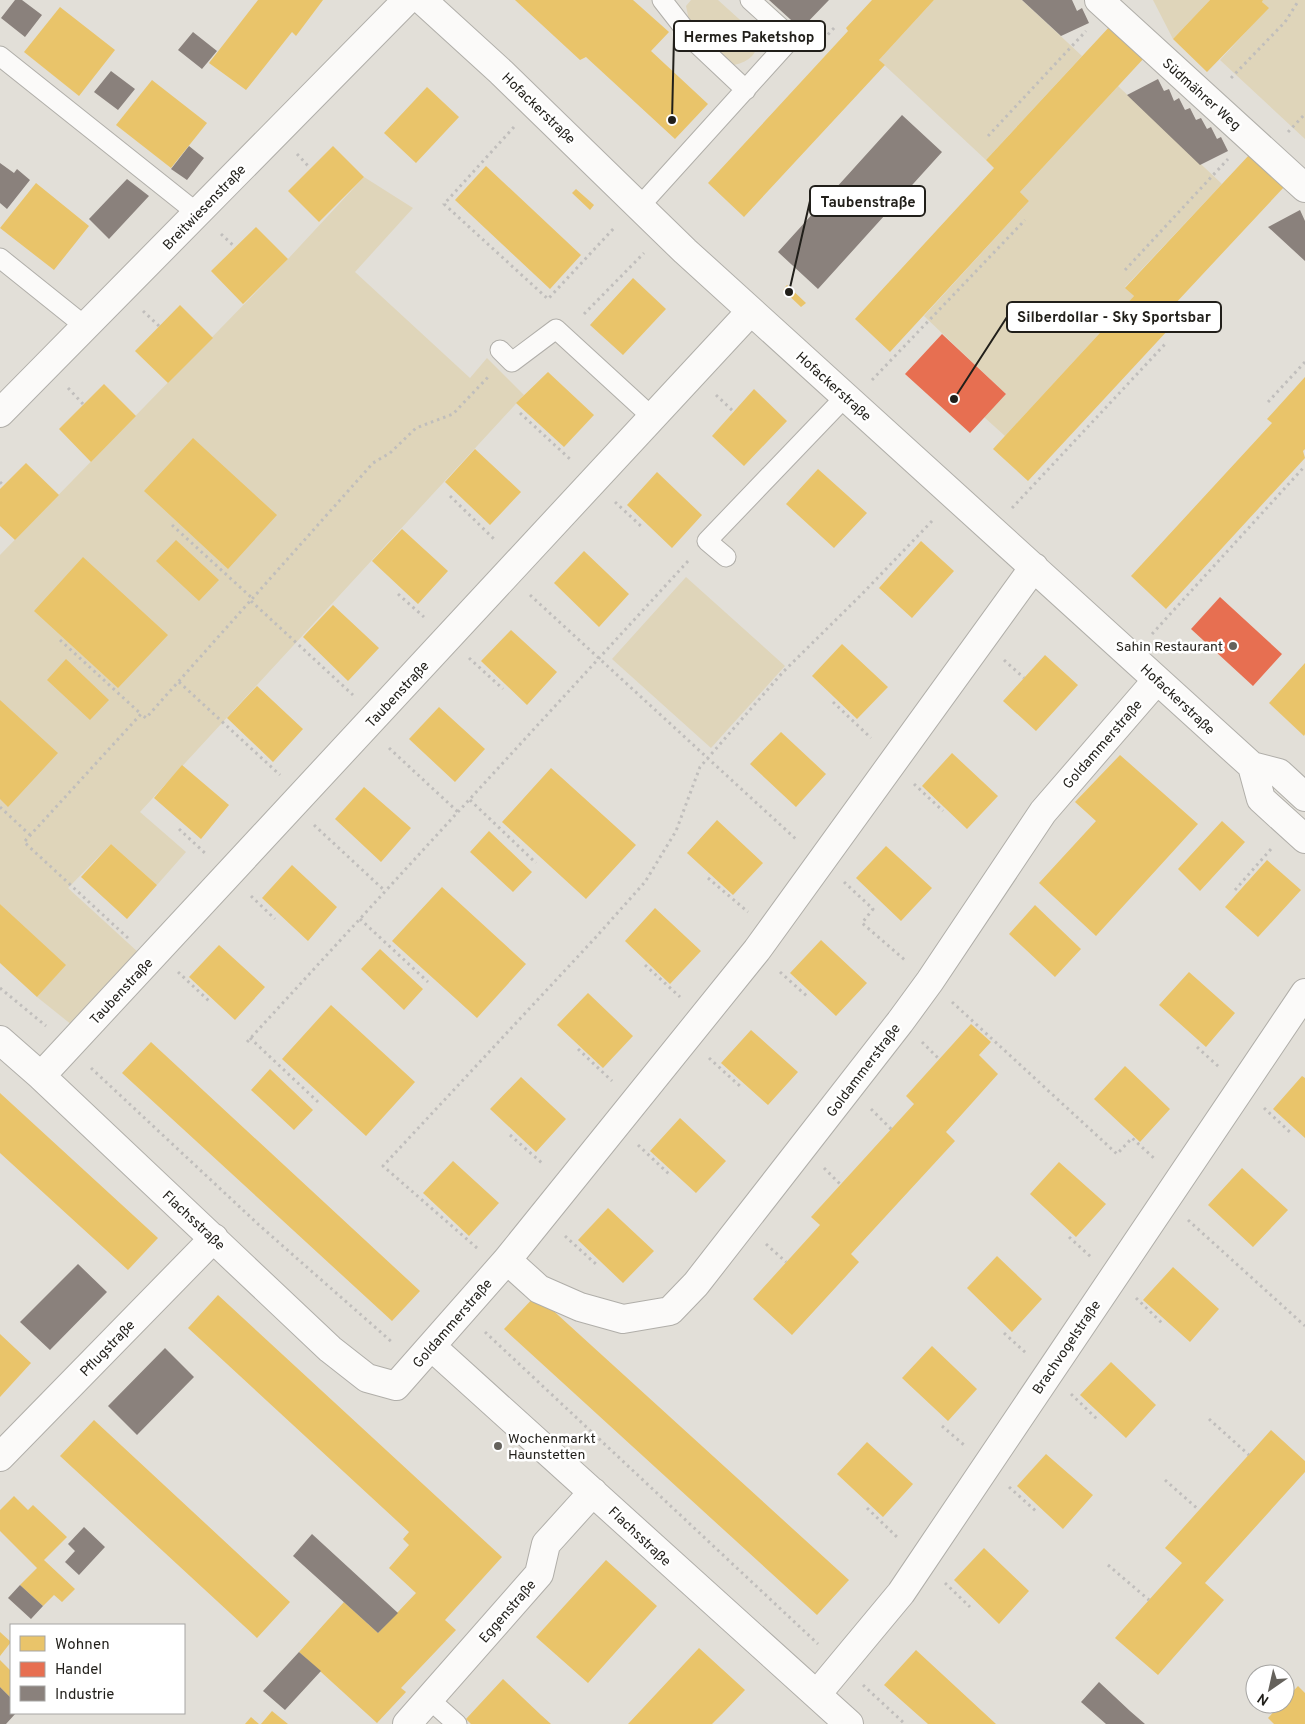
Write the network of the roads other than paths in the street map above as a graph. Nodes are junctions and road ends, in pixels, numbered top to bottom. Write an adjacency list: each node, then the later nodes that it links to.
1 (407, 0): 10 (street, Breitwiesenstraße)
2 (422, 0): 9 (street, Hofackerstraße)
3 (662, 0): 7 (lane)
4 (750, 0): 7 (lane)
5 (1104, 4): 8 (street, Südmährer Weg)
6 (0, 56): 10 (lane)
7 (746, 90): 9 (lane)
8 (1305, 188)
9 (639, 204): 12 (street, Hofackerstraße)
10 (197, 213): 13 (street, Breitwiesenstraße)
11 (0, 258): 13 (lane)
12 (751, 311): 15 (street, Hofackerstraße); 17 (street, Taubenstraße)
13 (86, 327): 16 (street, Breitwiesenstraße)
14 (503, 353): 17 (lane)
15 (848, 399): 18 (lane); 19 (street, Hofackerstraße)
16 (0, 413)
17 (652, 416): 26 (street, Taubenstraße)
18 (726, 557)
19 (1034, 567): 20 (street, Hofackerstraße); 28 (street, Goldammerstraße)
20 (1157, 680): 21 (street, Hofackerstraße); 28 (street, Goldammerstraße)
21 (1252, 766): 22 (street, Hofackerstraße); 23 (street)
22 (1305, 797)
23 (1298, 833)
24 (1305, 993): 33 (street, Brachvogelstraße)
25 (0, 1040): 26 (street, Flachsstraße)
26 (41, 1076): 27 (street, Flachsstraße)
27 (214, 1238): 30 (street, Flachsstraße); 31 (street, Pflugstraße)
28 (503, 1264): 29 (street, Goldammerstraße)
29 (424, 1356): 30 (street, Goldammerstraße); 32 (street, Flachsstraße)
30 (396, 1386)
31 (0, 1457)
32 (593, 1492): 33 (street, Flachsstraße); 34 (street, Eggenstraße)
33 (817, 1694): 37 (street, Flachsstraße)
34 (429, 1699): 35 (street, Eggenstraße); 36 (lane)
35 (407, 1724)
36 (456, 1724)
37 (849, 1724)

